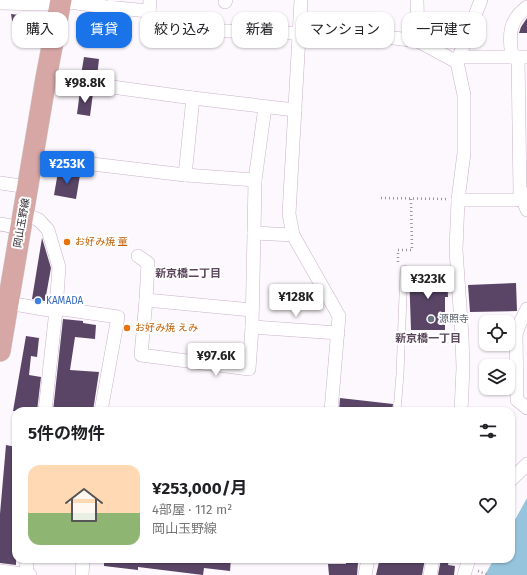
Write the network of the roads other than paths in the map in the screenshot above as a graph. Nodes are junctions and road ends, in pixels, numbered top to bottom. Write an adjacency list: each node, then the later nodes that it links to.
1 (61, 0): 5 (street); 6 (street); 15 (main road, 岡山玉野線)
2 (301, 0): 8 (street)
3 (417, 0): 9 (street)
4 (481, 0): 14 (street)
5 (0, 3)
6 (149, 5): 10 (street)
7 (527, 7): 13 (street)
8 (300, 12)
9 (417, 12)
10 (296, 33)
11 (298, 48): 18 (street)
12 (433, 48): 14 (street)
13 (519, 57): 14 (street); 24 (street)
14 (458, 60): 25 (street)
15 (46, 78): 16 (street); 19 (main road, 岡山玉野線)
16 (193, 98): 17 (street); 20 (street)
17 (265, 107): 18 (street); 21 (street)
18 (295, 110): 30 (street)
19 (33, 157): 20 (street); 23 (main road, 岡山玉野線)
20 (185, 176): 21 (street)
21 (255, 180): 29 (street)
22 (0, 183): 23 (street)
23 (28, 187): 27 (main road, 岡山玉野線)
24 (524, 196): 25 (street); 26 (street)
25 (458, 200): 45 (street)
26 (527, 210)
27 (22, 221): 28 (street); 34 (main road, 岡山玉野線); 36 (street)
28 (0, 224)
29 (254, 233): 30 (street); 37 (street)
30 (293, 235): 39 (street)
31 (138, 256): 33 (street)
32 (404, 270): 44 (lane)
33 (146, 300): 37 (street); 38 (street)
34 (8, 303): 36 (street); 40 (main road, 岡山玉野線)
35 (527, 309): 46 (street)
36 (56, 310): 41 (street); 42 (street)
37 (252, 310): 38 (street)
38 (252, 327): 39 (street)
39 (338, 333): 43 (street)
40 (0, 351)
41 (44, 407)
42 (101, 407)
43 (331, 407)
44 (397, 407)
45 (462, 407)
46 (527, 408)
47 (527, 463): 48 (street)
48 (515, 476)
49 (27, 563): 54 (street)
50 (83, 563): 56 (street)
51 (367, 563): 57 (street)
52 (432, 563): 58 (street)
53 (0, 572): 54 (street)
54 (26, 574): 55 (street)
55 (30, 575)
56 (82, 575)
57 (365, 575)
58 (430, 575)

